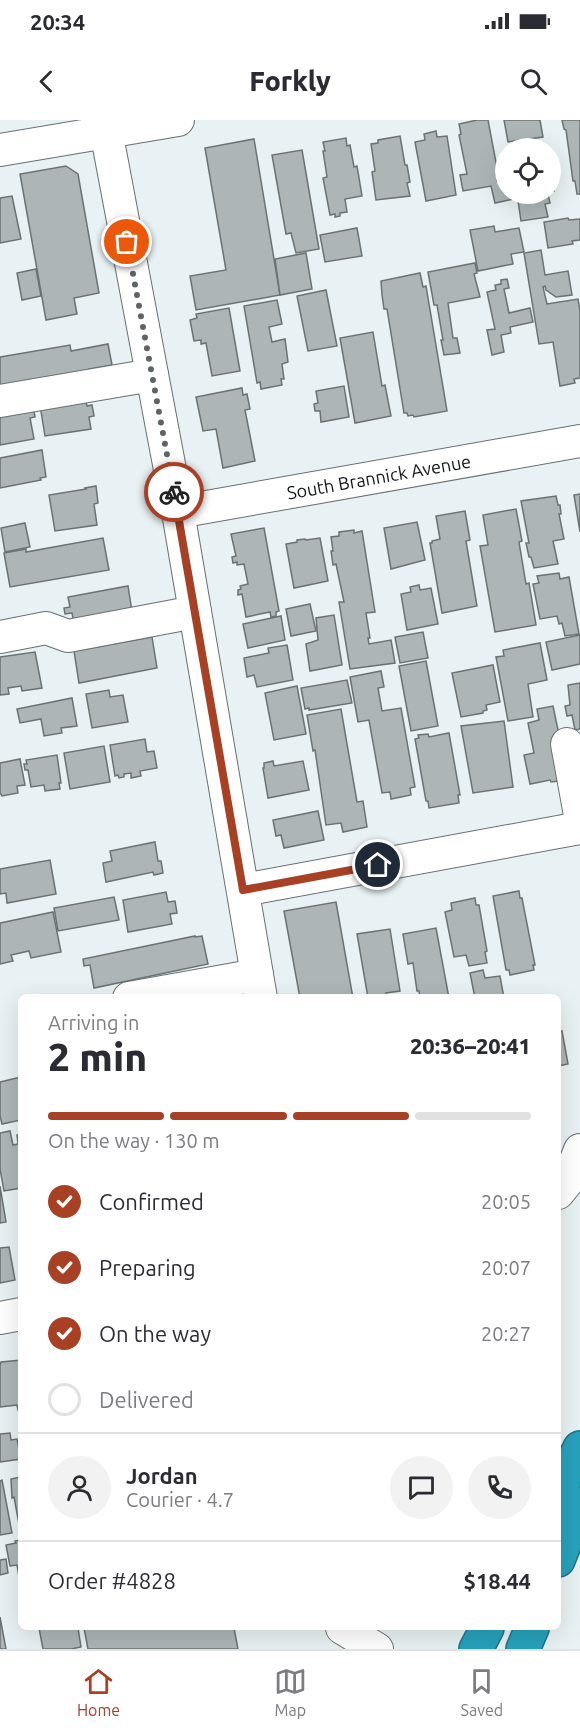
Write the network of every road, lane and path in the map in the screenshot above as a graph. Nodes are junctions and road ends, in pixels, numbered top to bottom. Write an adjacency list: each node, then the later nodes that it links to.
1 (177, 120): 2 (street)
2 (106, 126): 3 (street); 4 (street)
3 (0, 150)
4 (152, 375): 5 (street); 7 (street)
5 (0, 401)
6 (580, 441): 7 (street, South Brannick Avenue)
7 (178, 512): 8 (street)
8 (195, 612): 9 (street); 13 (street)
9 (0, 637)
10 (567, 744): 11 (street)
11 (580, 815)
12 (580, 828): 13 (street)
13 (243, 890): 14 (street)
14 (259, 986): 15 (street)
15 (172, 994)
16 (580, 1150): 17 (street)
17 (561, 1189)
18 (18, 1315): 19 (street)
19 (0, 1318)
20 (580, 1448): 21 (highway)
21 (561, 1487)
22 (580, 1504): 23 (highway)
23 (561, 1552)
24 (487, 1630): 28 (highway)
25 (531, 1630): 29 (highway)
26 (345, 1634): 27 (street)
27 (377, 1649)
28 (476, 1649)
29 (524, 1649)

